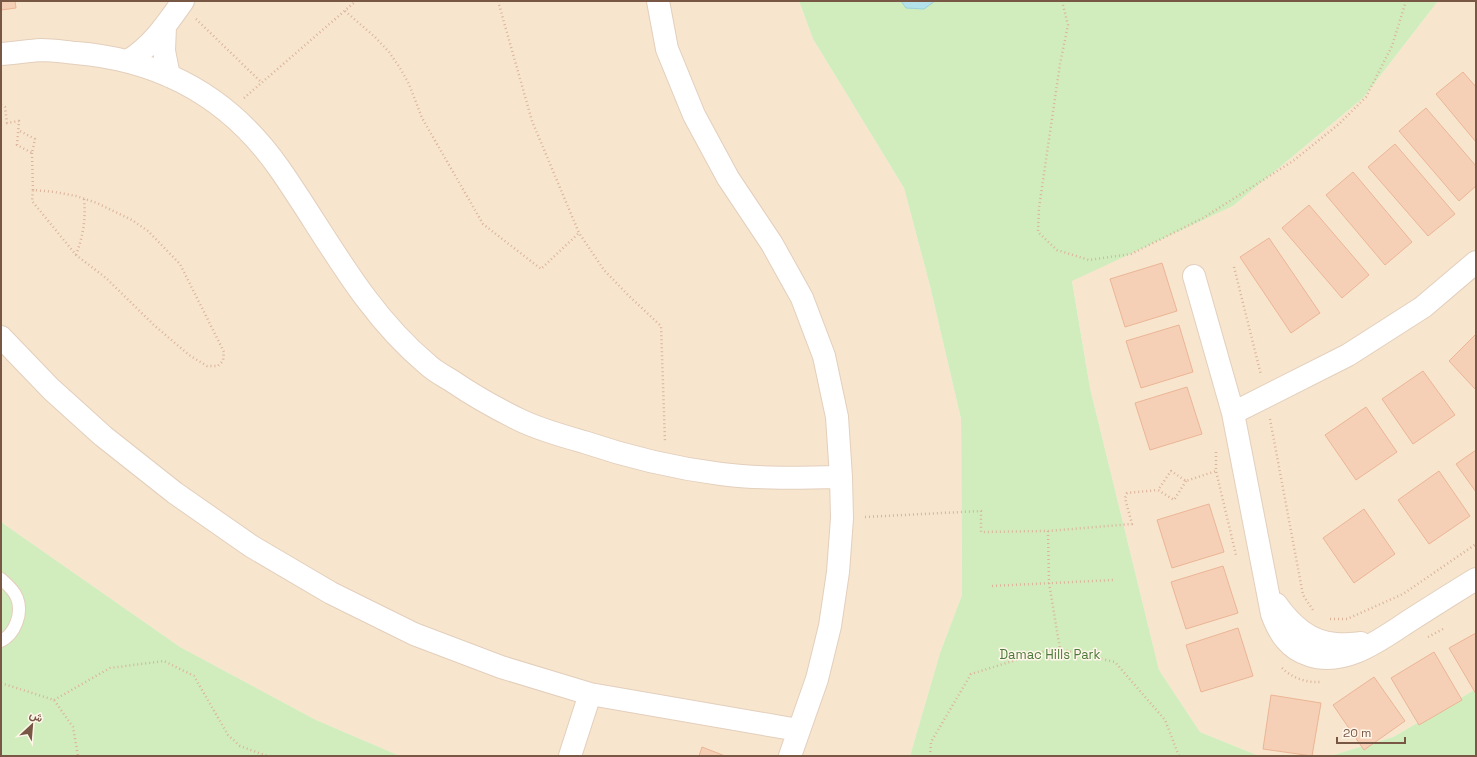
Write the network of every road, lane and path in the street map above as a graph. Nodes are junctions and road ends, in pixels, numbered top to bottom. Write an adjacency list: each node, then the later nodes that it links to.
1 (356, 1): 7 (path)
2 (498, 1): 19 (path)
3 (658, 1): 29 (street)
4 (1062, 1): 5 (path)
5 (1406, 1)
6 (182, 2): 8 (street); 12 (path)
7 (345, 11): 12 (path); 19 (path)
8 (165, 26): 10 (street); 11 (street)
9 (1, 54): 10 (street)
10 (128, 61): 11 (street)
11 (169, 76): 14 (street)
12 (262, 83): 14 (path)
13 (1, 105): 15 (path)
14 (229, 112): 27 (street)
15 (18, 130): 16 (path); 16 (path)
16 (32, 153): 17 (path)
17 (33, 190): 18 (path); 20 (path)
18 (84, 199): 20 (path); 20 (path)
19 (579, 233): 27 (path)
20 (76, 255)
21 (1476, 262): 25 (street)
22 (1234, 267): 25 (path)
23 (1194, 276): 26 (street)
24 (1, 337): 45 (street)
25 (1266, 397): 26 (street); 40 (path)
26 (1233, 413): 36 (street)
27 (666, 465): 29 (street)
28 (1216, 471): 30 (path)
29 (841, 477): 32 (street)
30 (1186, 481): 31 (path); 31 (path)
31 (1158, 490): 33 (path)
32 (842, 518): 33 (path); 47 (street)
33 (1048, 531): 38 (path)
34 (1476, 544): 41 (path)
35 (1, 579): 42 (lane)
36 (1476, 579)
37 (1113, 580): 38 (path)
38 (1049, 583): 39 (path); 43 (path)
39 (992, 586)
40 (1317, 613)
41 (1324, 617)
42 (1, 641)
43 (1060, 649): 52 (path); 53 (path)
44 (1, 683): 46 (path)
45 (590, 694): 47 (street); 50 (street)
46 (54, 700): 48 (path); 49 (path)
47 (798, 730): 51 (street)
48 (78, 756)
49 (267, 756)
50 (570, 756)
51 (790, 756)
52 (930, 756)
53 (1179, 756)

